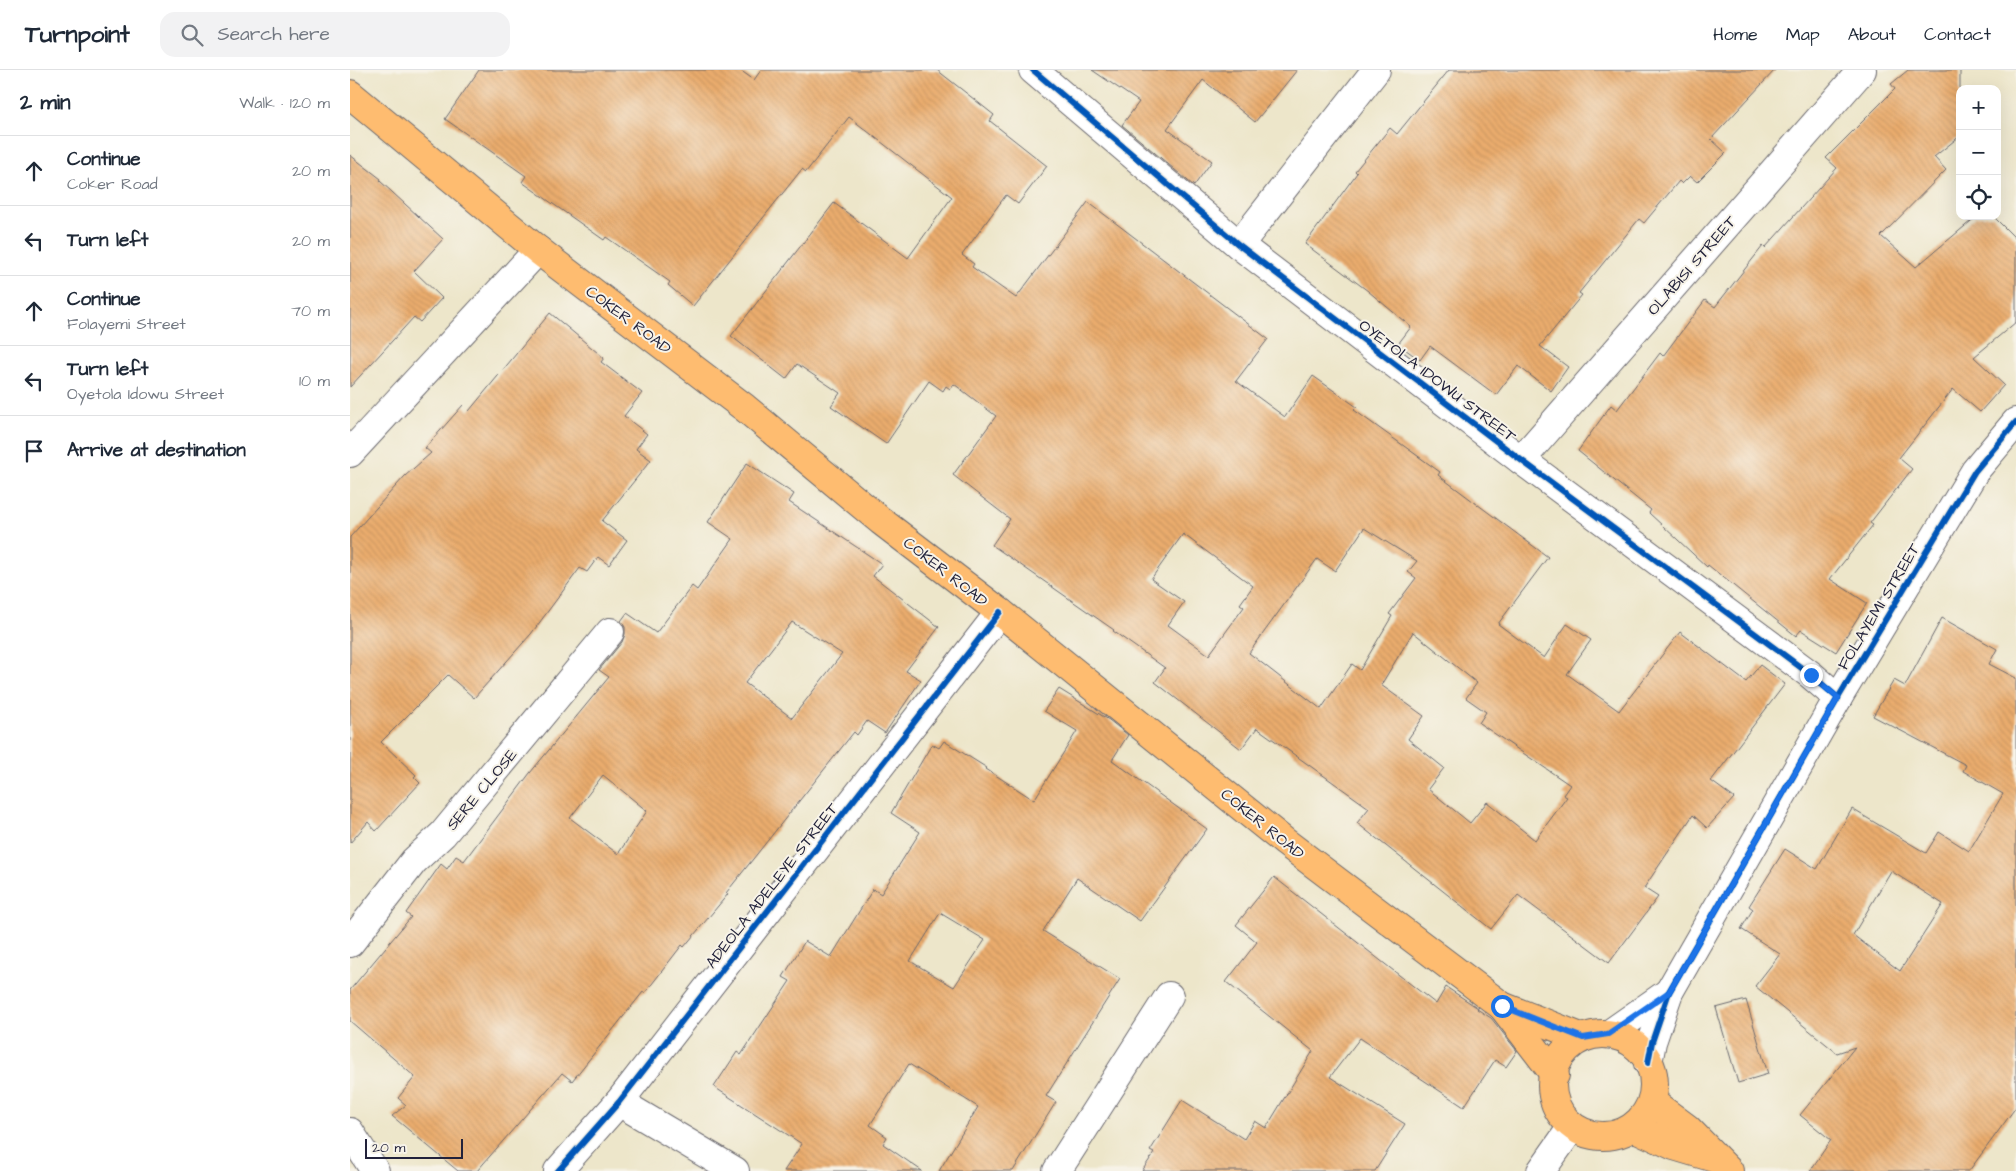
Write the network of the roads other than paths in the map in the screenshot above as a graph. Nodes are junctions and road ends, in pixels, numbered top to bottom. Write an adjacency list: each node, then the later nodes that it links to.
1 (1033, 70): 5 (street, OYETOLA IDOWU STREET)
2 (1376, 70): 5 (street)
3 (1862, 70): 9 (street, OLABISI STREET)
4 (350, 94): 6 (main road, COKER ROAD)
5 (1239, 245): 9 (street, OYETOLA IDOWU STREET)
6 (538, 250): 8 (street); 10 (main road, COKER ROAD)
7 (2016, 422): 12 (street, FOLAYEMI STREET)
8 (350, 453)
9 (1520, 460): 12 (street, OYETOLA IDOWU STREET)
10 (1000, 612): 16 (main road, COKER ROAD); 20 (street, ADEOLA ADELEYE STREET)
11 (610, 632): 13 (street, SERE CLOSE)
12 (1838, 698): 14 (street, FOLAYEMI STREET)
13 (350, 944)
14 (1669, 992): 17 (street); 18 (street)
15 (1169, 996): 29 (street)
16 (1502, 1006): 17 (main road, COKER ROAD); 19 (main road)
17 (1596, 1036): 18 (main road); 19 (main road)
18 (1648, 1063): 21 (main road)
19 (1555, 1074): 22 (main road)
20 (619, 1102): 27 (street, ADEOLA ADELEYE STREET); 28 (street)
21 (1652, 1102): 23 (main road); 25 (main road)
22 (1572, 1127): 23 (main road); 30 (street)
23 (1633, 1127): 25 (main road)
24 (350, 1132): 26 (street)
25 (1722, 1165)
26 (375, 1171)
27 (558, 1171)
28 (735, 1171)
29 (1057, 1171)
30 (1540, 1171)

